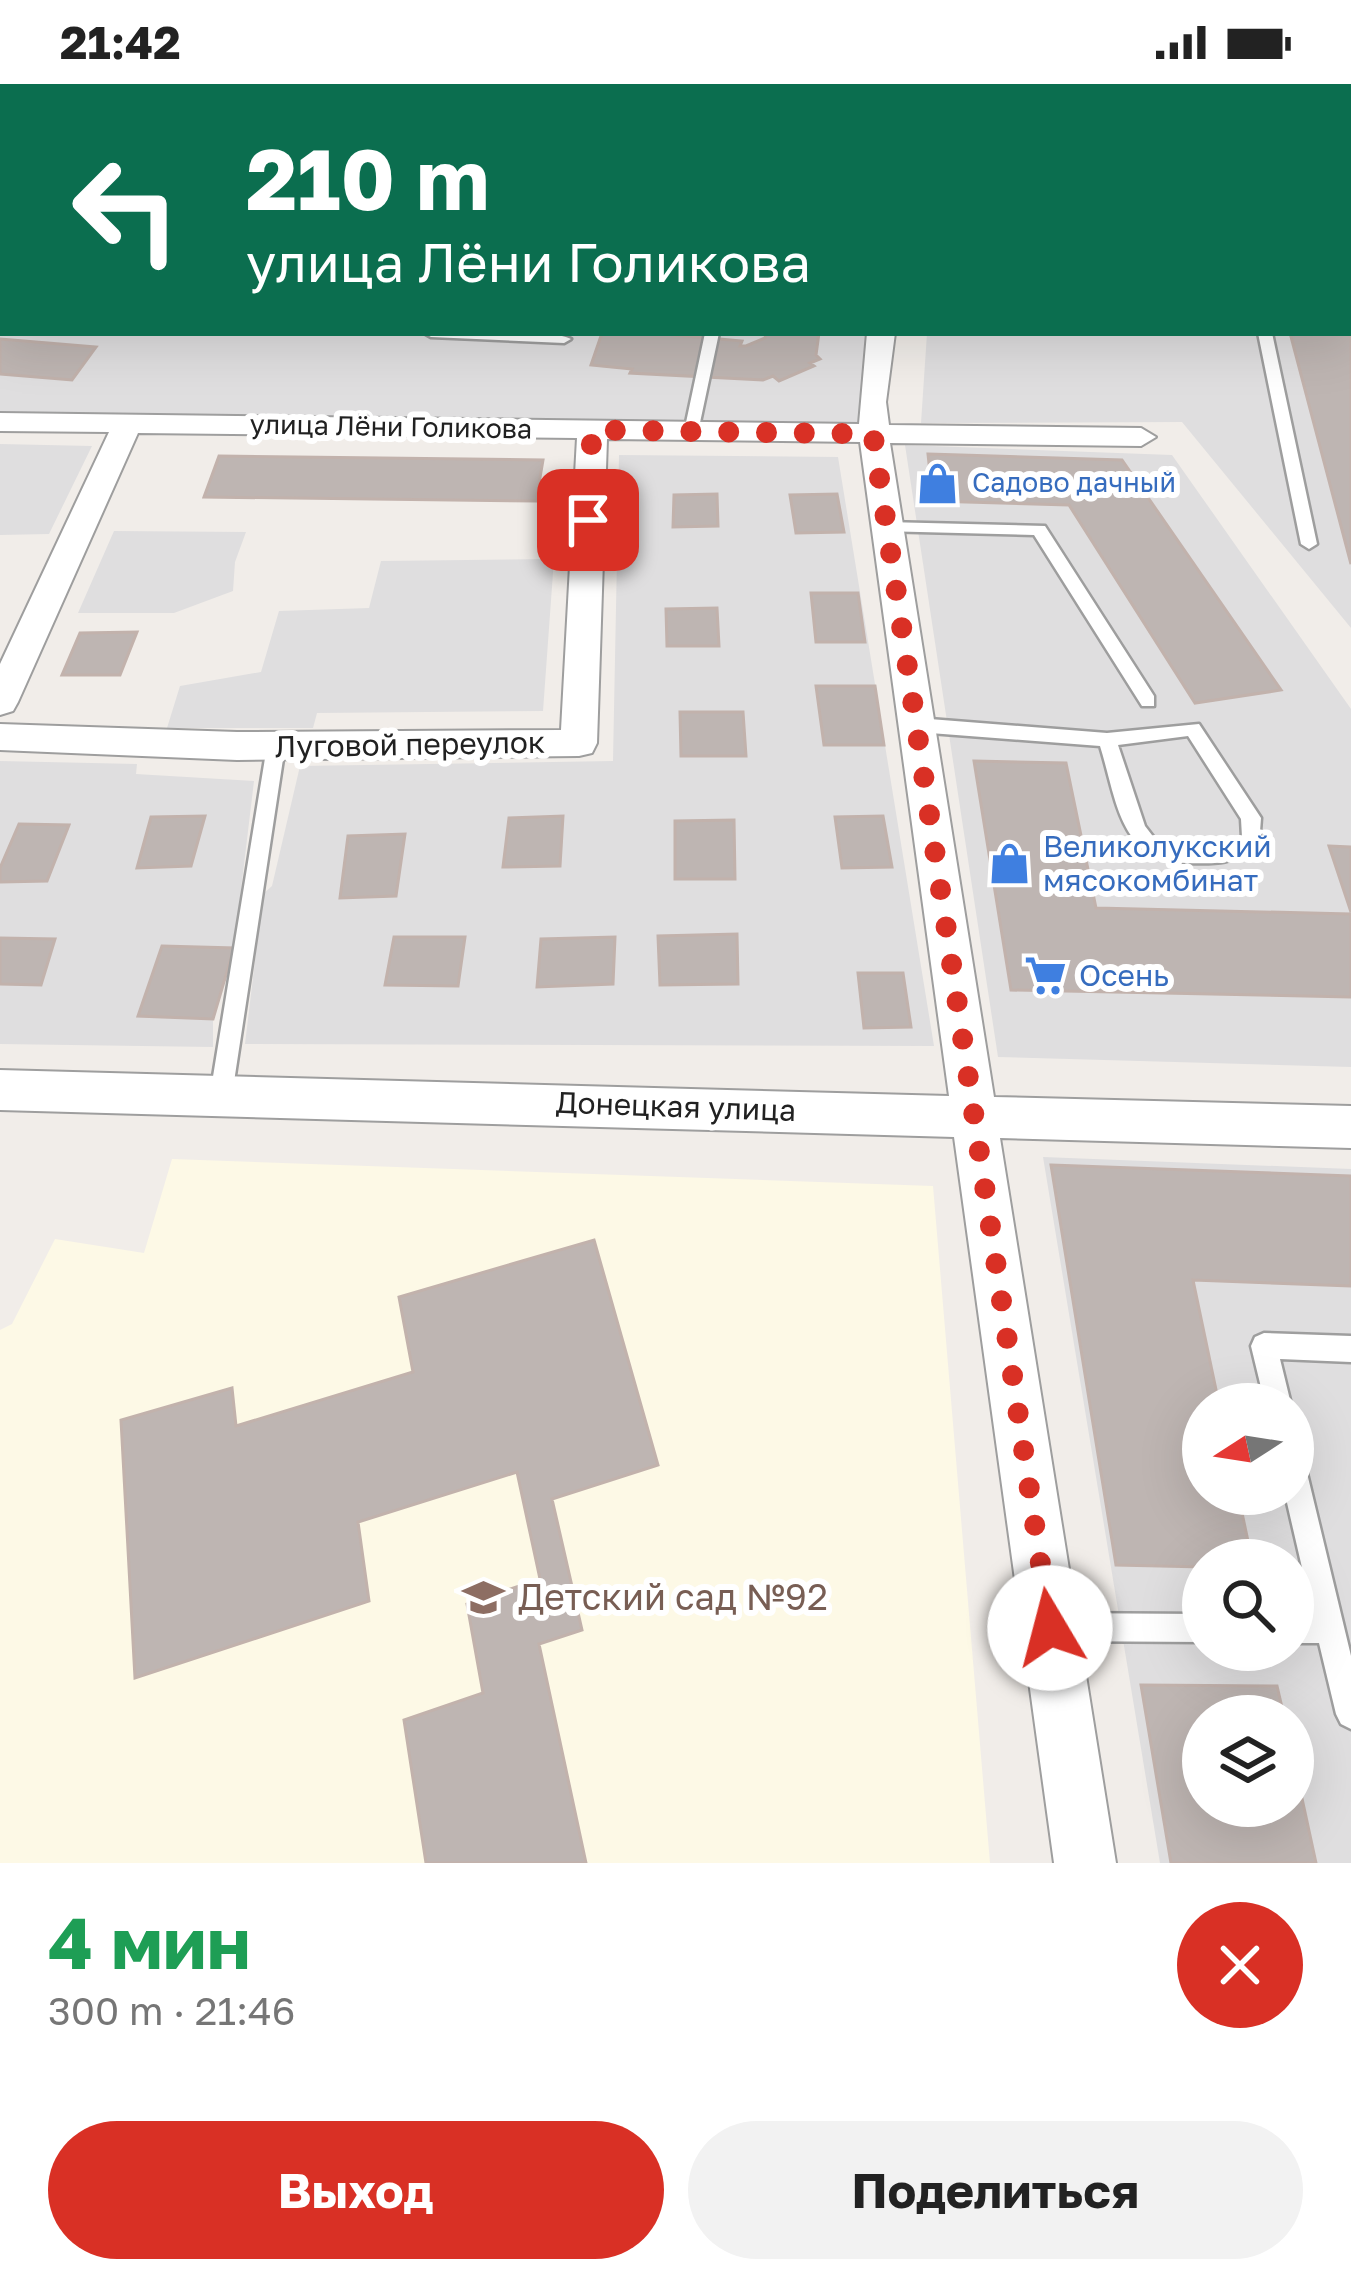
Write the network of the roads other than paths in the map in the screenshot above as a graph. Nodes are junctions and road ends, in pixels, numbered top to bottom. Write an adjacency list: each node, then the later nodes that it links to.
1 (498, 336): 5 (lane)
2 (711, 336): 9 (lane)
3 (881, 336): 10 (street)
4 (1265, 336): 13 (lane)
5 (564, 339)
6 (0, 422): 7 (street, улица Лёни Голикова)
7 (128, 423): 8 (street, улица Лёни Голикова); 15 (street)
8 (592, 430): 9 (street, улица Лёни Голикова); 19 (street, Луговой переулок)
9 (691, 432): 10 (street, улица Лёни Голикова)
10 (873, 434): 11 (street, улица Лёни Голикова); 12 (street)
11 (1141, 436)
12 (886, 526): 14 (lane); 16 (street)
13 (1309, 544)
14 (1148, 701)
15 (0, 702)
16 (917, 725): 18 (lane); 22 (street)
17 (0, 737): 19 (street, Луговой переулок)
18 (1108, 740): 18 (lane)
19 (276, 746): 21 (lane)
20 (0, 1090): 21 (street, Донецкая улица)
21 (221, 1095): 22 (street, Донецкая улица)
22 (975, 1115): 23 (street, Донецкая улица); 27 (street)
23 (1351, 1127)
24 (1351, 1349): 25 (lane)
25 (1273, 1383)
26 (1304, 1515): 30 (lane)
27 (1050, 1628): 28 (lane); 32 (street)
28 (1182, 1628)
29 (1314, 1629): 30 (lane)
30 (1330, 1629): 31 (lane)
31 (1351, 1714)
32 (1084, 1863)

